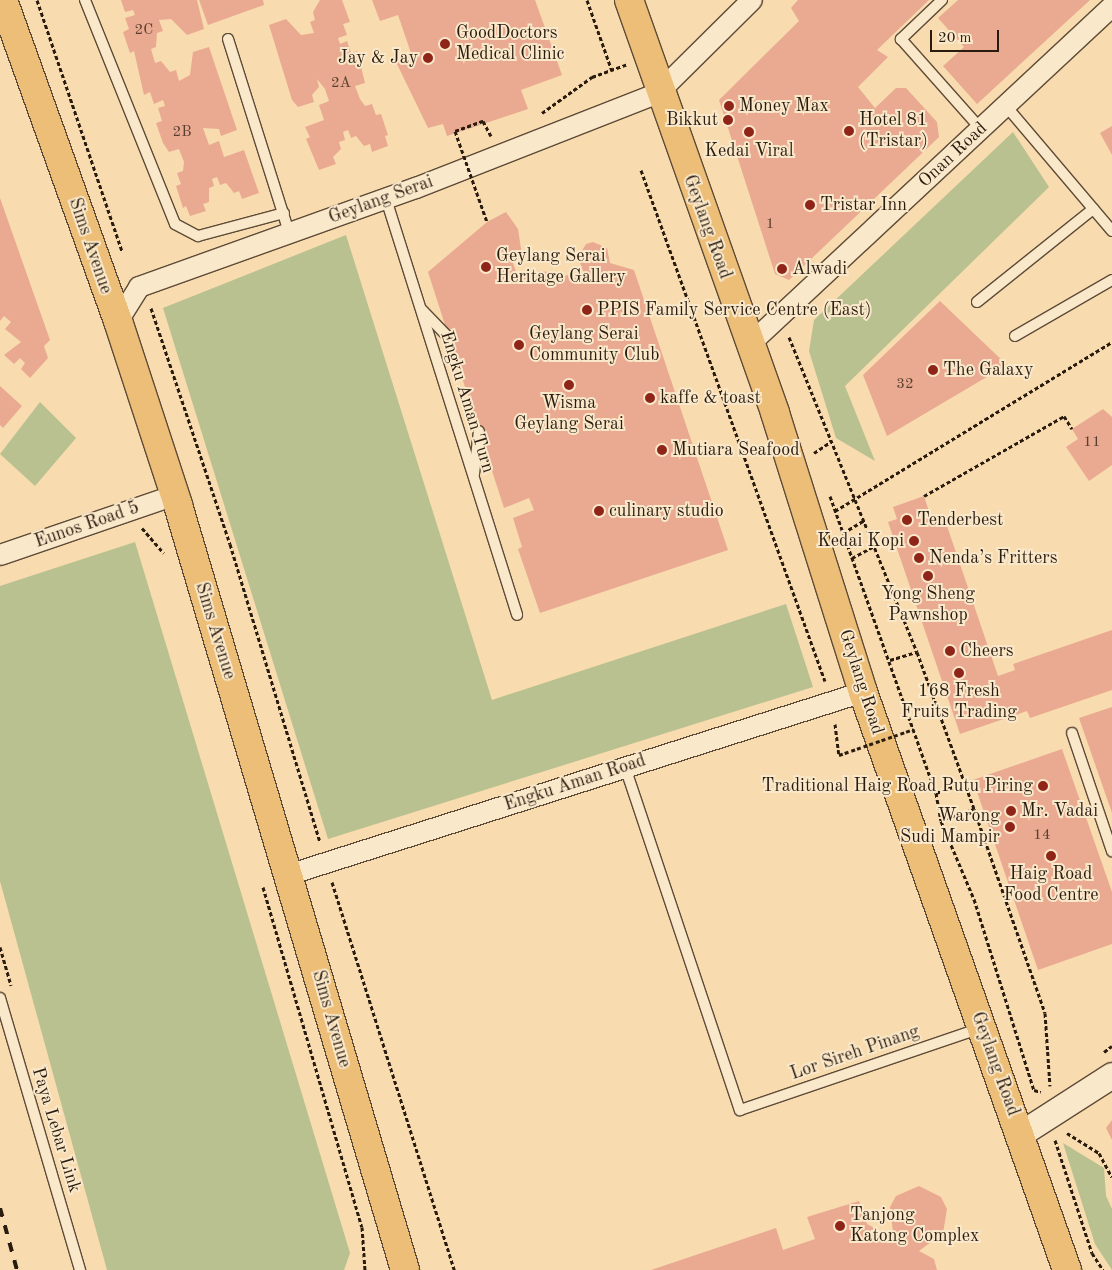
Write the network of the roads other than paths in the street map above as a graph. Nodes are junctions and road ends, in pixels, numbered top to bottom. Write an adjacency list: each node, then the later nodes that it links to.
1 (3, 0): 19 (main road, Sims Avenue)
2 (85, 0): 13 (lane)
3 (629, 0): 8 (main road, Geylang Road)
4 (752, 0): 8 (street)
5 (942, 0): 10 (lane)
6 (1112, 8): 9 (street, Onan Road)
7 (228, 39): 13 (lane)
8 (658, 93): 11 (street, Geylang Serai); 22 (main road, Geylang Road)
9 (1006, 106): 10 (street, Onan Road); 12 (lane)
10 (981, 129): 22 (street, Onan Road)
11 (386, 199): 15 (street, Geylang Serai); 18 (lane, Engku Aman Turn)
12 (1093, 209): 14 (lane); 17 (lane)
13 (284, 213): 15 (lane)
14 (1112, 231)
15 (289, 233): 19 (street, Geylang Serai)
16 (1112, 280): 20 (lane)
17 (977, 302)
18 (420, 308): 21 (lane); 24 (lane, Engku Aman Turn)
19 (118, 321): 25 (main road, Sims Avenue)
20 (1015, 336)
21 (450, 338)
22 (750, 344): 28 (main road, Geylang Road)
23 (479, 431): 24 (lane)
24 (473, 477): 27 (lane, Engku Aman Turn)
25 (175, 495): 26 (street, Eunos Road 5); 32 (main road, Sims Avenue)
26 (0, 556)
27 (517, 615)
28 (863, 692): 30 (street, Engku Aman Road); 34 (main road, Geylang Road)
29 (1072, 733): 31 (lane)
30 (625, 768): 32 (street, Engku Aman Road); 34 (lane, Lor Sireh Pinang)
31 (1112, 851)
32 (288, 874): 39 (main road, Sims Avenue)
33 (0, 998): 38 (lane, Paya Lebar Link)
34 (982, 1028): 36 (main road, Geylang Road)
35 (1112, 1075): 36 (street)
36 (1020, 1134): 37 (main road, Geylang Road)
37 (1068, 1269)
38 (80, 1270)
39 (405, 1270)

